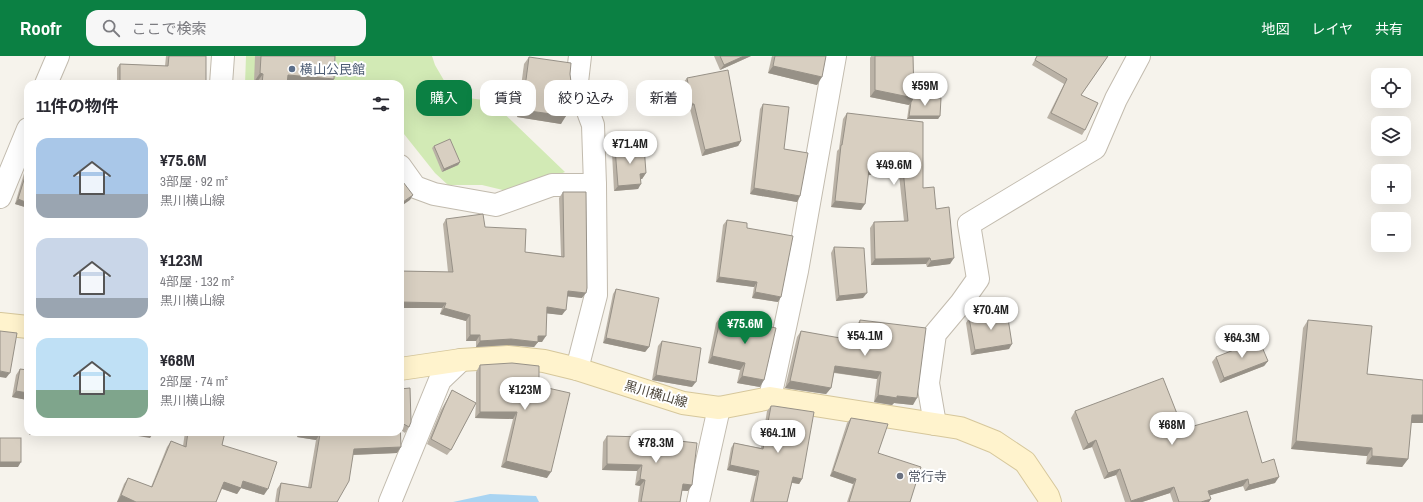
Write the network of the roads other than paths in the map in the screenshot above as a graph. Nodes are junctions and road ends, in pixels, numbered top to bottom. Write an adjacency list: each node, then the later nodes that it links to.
1 (58, 56): 6 (street)
2 (223, 56): 7 (street)
3 (580, 56): 10 (street)
4 (835, 56): 17 (street)
5 (1138, 56): 19 (street)
6 (52, 80)
7 (220, 80)
8 (24, 139): 11 (street)
9 (404, 172): 10 (street)
10 (595, 185): 16 (street)
11 (0, 197)
12 (0, 324): 13 (main road)
13 (24, 327)
14 (461, 360): 15 (main road, 黒川横山線); 16 (main road, 黒川横山線); 20 (street)
15 (404, 368)
16 (577, 369): 18 (main road, 黒川横山線)
17 (770, 398): 18 (main road, 黒川横山線); 19 (main road, 黒川横山線)
18 (719, 408): 21 (street)
19 (934, 424): 22 (main road, 黒川横山線)
20 (390, 502)
21 (698, 502)
22 (1050, 502)

